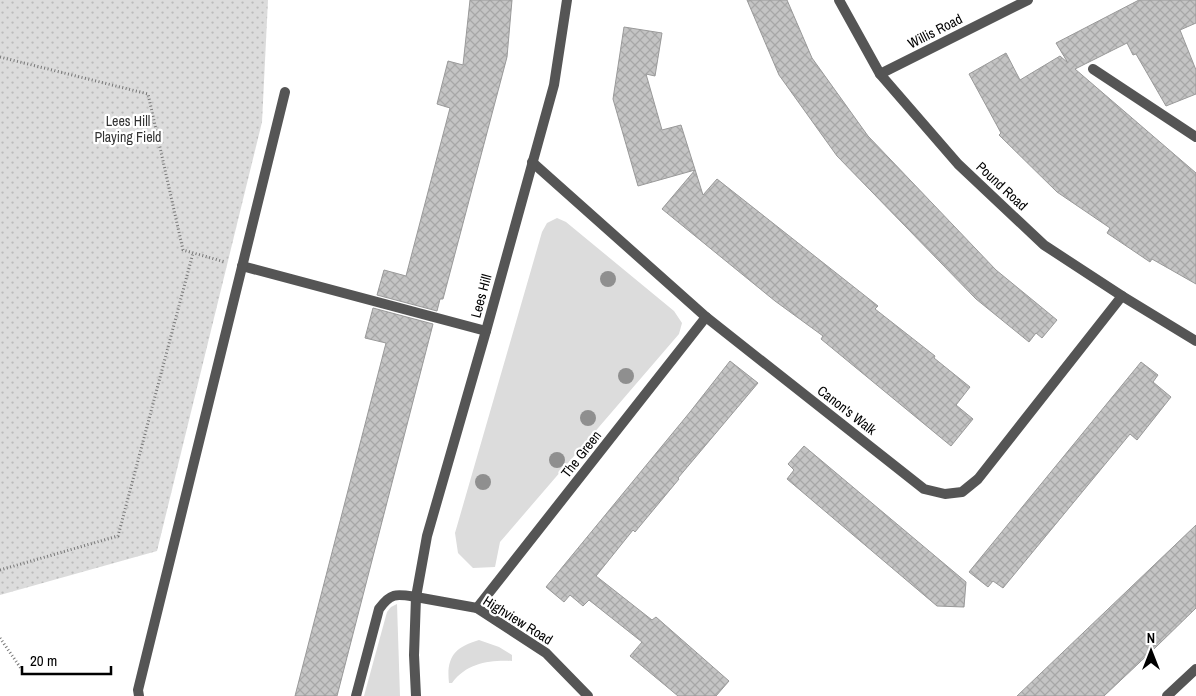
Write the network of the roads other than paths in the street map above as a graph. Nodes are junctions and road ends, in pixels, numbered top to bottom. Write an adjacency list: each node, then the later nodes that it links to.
1 (567, 0): 8 (street, Lees Hill)
2 (839, 0): 5 (street, Pound Road)
3 (1028, 0): 5 (street, Willis Road)
4 (1093, 69): 7 (street)
5 (880, 74): 10 (street, Pound Road)
6 (285, 92): 9 (street)
7 (1196, 137)
8 (532, 162): 11 (street, Canon's Walk); 12 (street, Lees Hill)
9 (242, 266): 12 (street); 17 (street)
10 (1122, 296): 11 (street, Canon's Walk); 13 (street, Pound Road)
11 (706, 317): 15 (street, The Green)
12 (486, 331): 14 (street, Lees Hill)
13 (1196, 341)
14 (416, 597): 15 (street, Highview Road); 18 (street); 19 (street, Lees Hill)
15 (477, 608): 20 (street, Highview Road)
16 (1196, 669): 21 (street)
17 (139, 696)
18 (356, 696)
19 (416, 696)
20 (588, 696)
21 (1167, 696)

